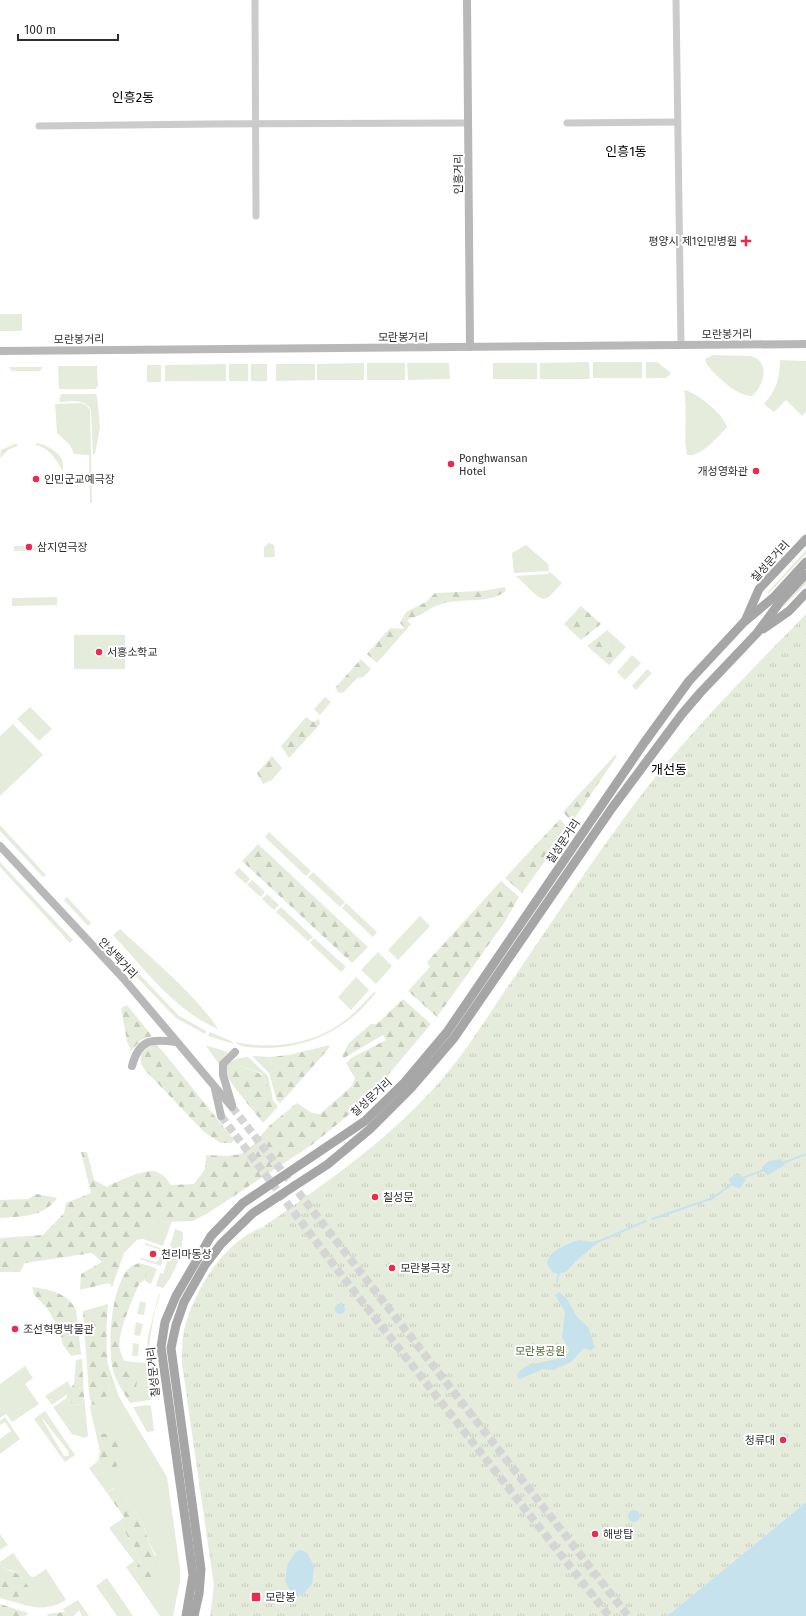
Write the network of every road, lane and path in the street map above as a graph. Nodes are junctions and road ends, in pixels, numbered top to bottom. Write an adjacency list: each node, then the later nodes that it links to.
1 (255, 0): 7 (street)
2 (467, 0): 5 (main road, 인흥거리)
3 (676, 0): 4 (street)
4 (676, 122): 6 (street); 11 (street)
5 (468, 123): 7 (street); 12 (main road, 인흥거리)
6 (567, 123)
7 (256, 124): 8 (street); 9 (street)
8 (39, 126)
9 (256, 216)
10 (806, 344): 11 (main road, 모란봉거리)
11 (681, 345): 12 (main road, 모란봉거리)
12 (470, 347): 13 (main road, 모란봉거리)
13 (0, 351)
14 (806, 539): 18 (main road, 칠성문거리)
15 (806, 562): 18 (main road, 칠성문거리)
16 (806, 574): 19 (main road, 칠성문거리)
17 (806, 593): 19 (main road, 칠성문거리)
18 (744, 622): 19 (main road); 26 (main road, 칠성문거리)
19 (757, 633): 27 (main road, 칠성문거리)
20 (0, 846): 21 (main road, 안상택거리)
21 (176, 1042): 23 (main road); 24 (main road, 안상택거리)
22 (235, 1052): 24 (main road, 안상택거리)
23 (132, 1066)
24 (215, 1088): 25 (main road)
25 (221, 1116)
26 (186, 1616)
27 (194, 1616)

